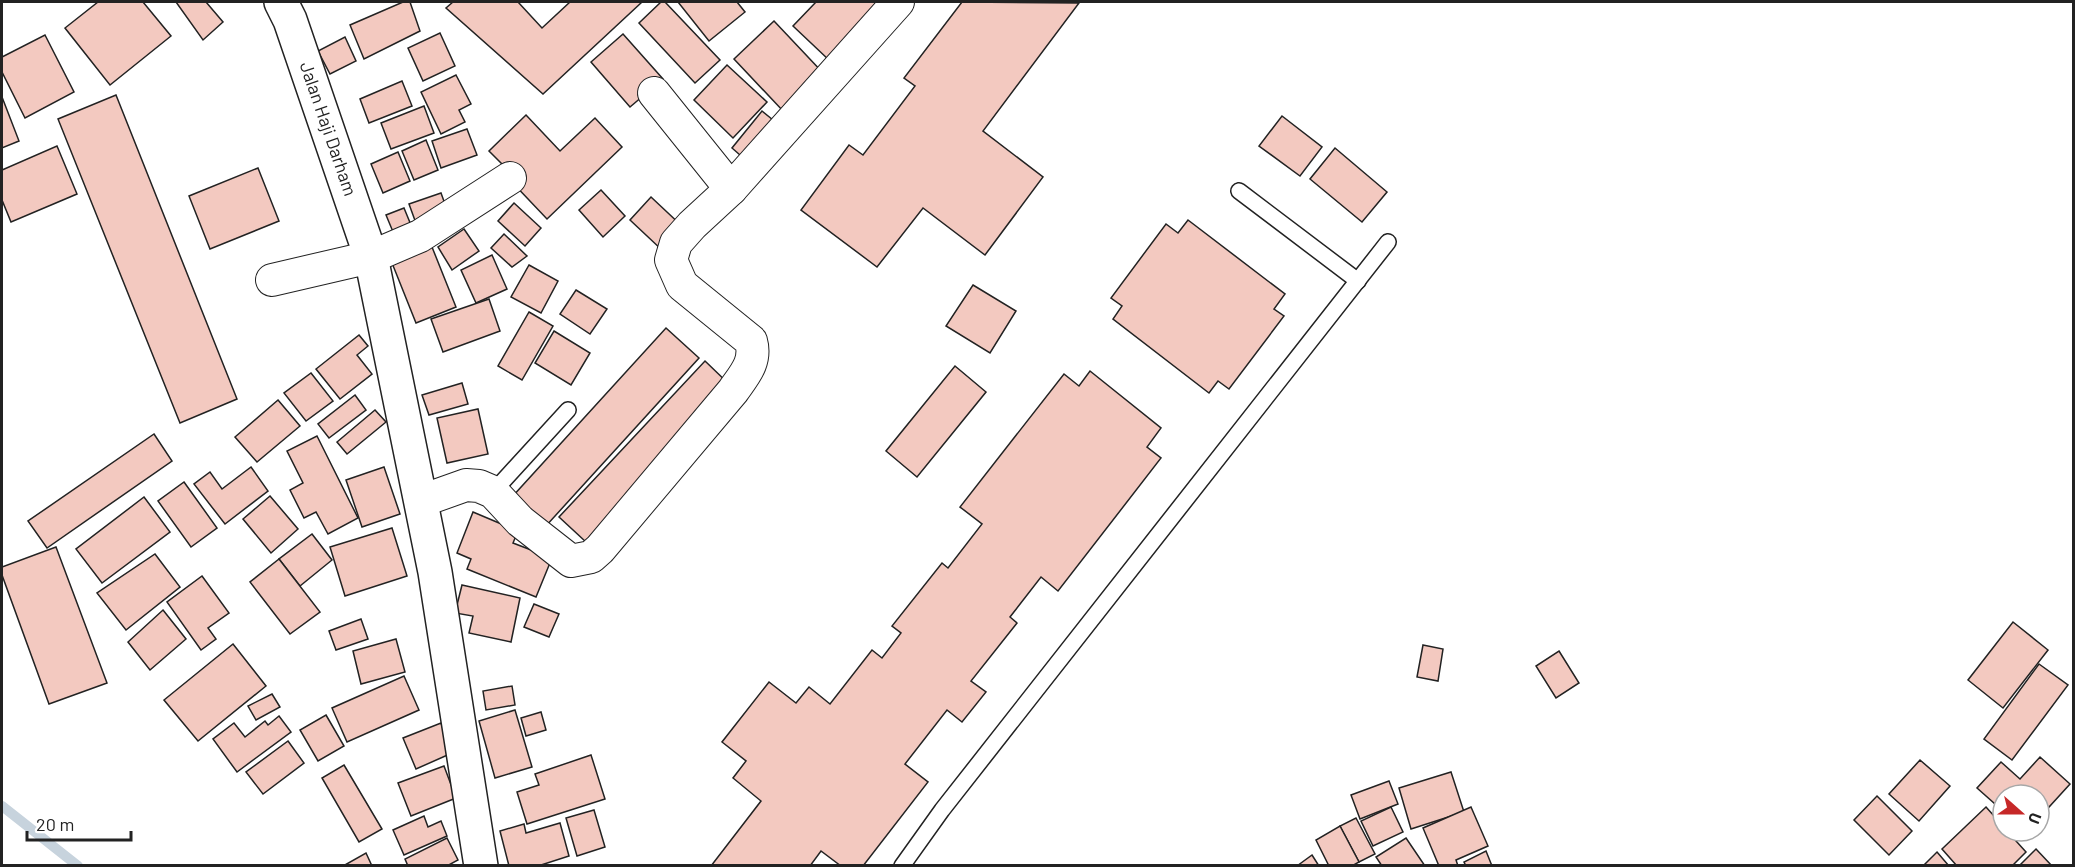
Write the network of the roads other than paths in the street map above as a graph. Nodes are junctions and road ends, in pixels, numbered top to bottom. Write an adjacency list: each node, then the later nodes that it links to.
1 (282, 2): 8 (street, Jalan Haji Darham)
2 (898, 2): 5 (street)
3 (654, 93): 5 (street)
4 (510, 178): 8 (street)
5 (731, 189): 12 (street)
6 (1239, 191): 10 (lane)
7 (1389, 242): 10 (lane)
8 (371, 257): 9 (street); 13 (street, Jalan Haji Darham)
9 (272, 280)
10 (1358, 281): 15 (lane)
11 (568, 410): 12 (lane)
12 (493, 492): 13 (street)
13 (421, 501): 14 (street, Jalan Haji Darham)
14 (481, 866)
15 (902, 866)

